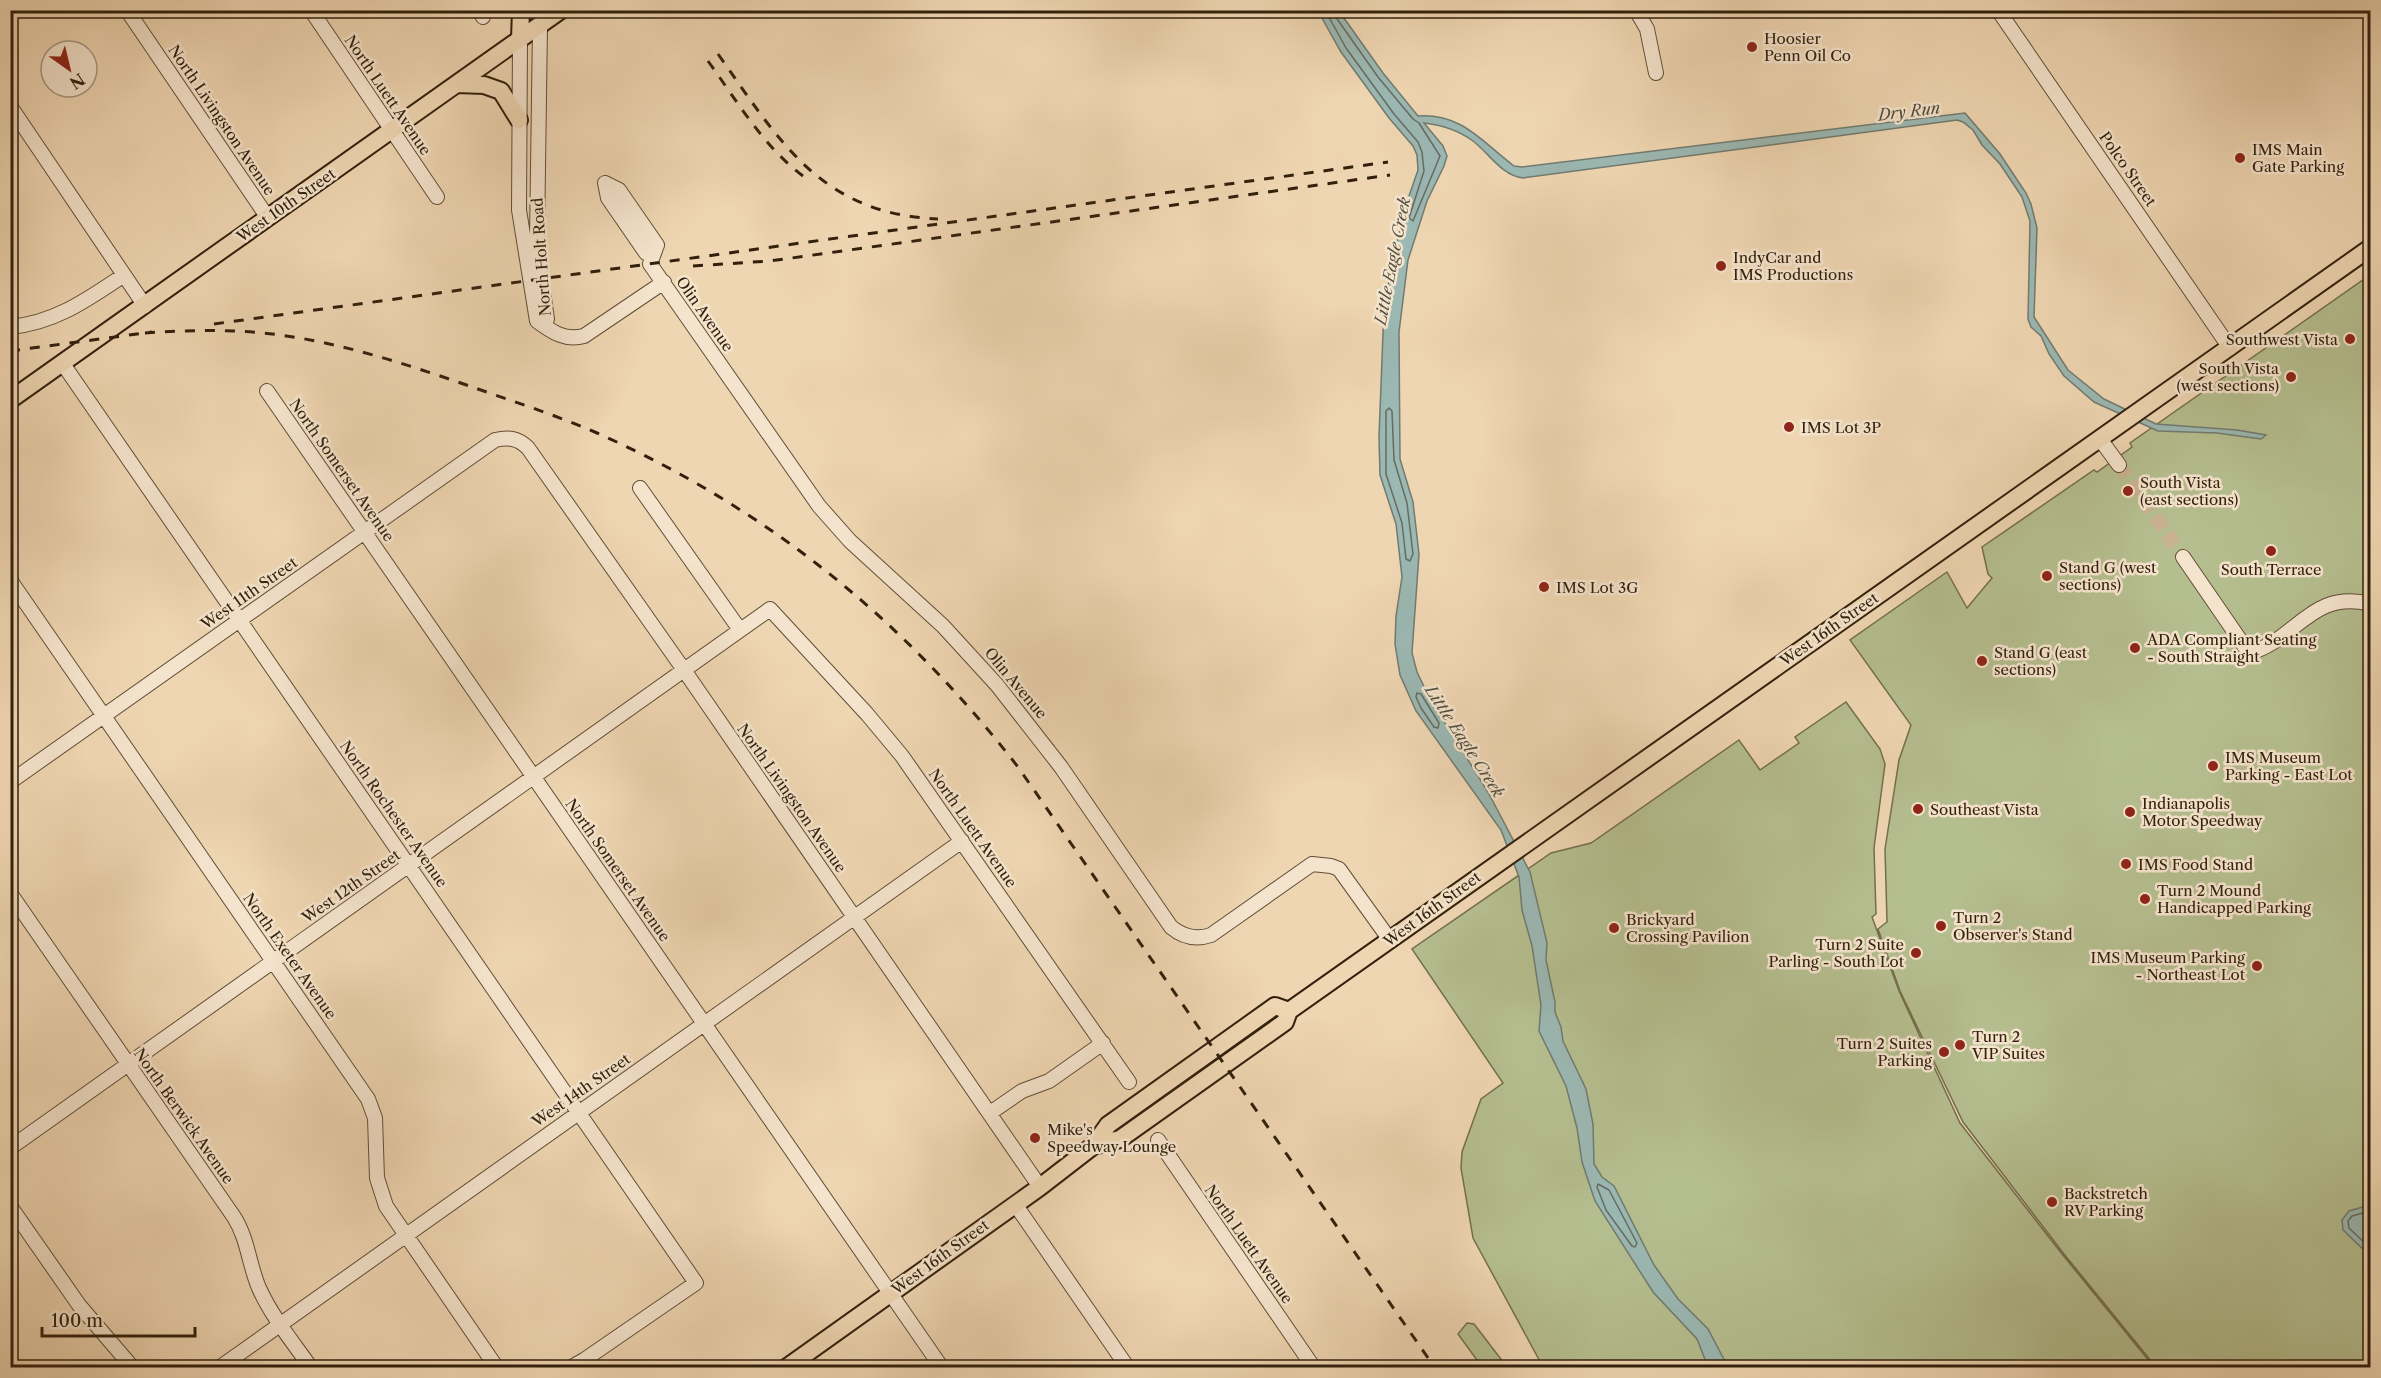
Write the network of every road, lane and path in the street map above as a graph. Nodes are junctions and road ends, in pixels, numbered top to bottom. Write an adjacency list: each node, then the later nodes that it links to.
1 (127, 10): 15 (street, North Livingston Avenue)
2 (311, 10): 13 (street, North Luett Avenue)
3 (521, 10): 8 (main road, North Holt Road)
4 (561, 10): 7 (main road, West 10th Street)
5 (1636, 10): 9 (street)
6 (1998, 10): 23 (street, Polco Street)
7 (540, 18): 8 (main road, West 10th Street); 21 (street, North Holt Road)
8 (520, 39): 10 (main road, West 10th Street); 12 (street, North Holt Road)
9 (1656, 73)
10 (457, 84): 12 (main road); 13 (main road, West 10th Street)
11 (10, 106): 18 (street)
12 (519, 120): 21 (street, North Holt Road)
13 (392, 130): 14 (street, North Luett Avenue); 15 (main road, West 10th Street)
14 (437, 197)
15 (268, 218): 20 (main road, West 10th Street)
16 (2370, 248): 23 (main road, West 16th Street)
17 (653, 253): 17 (street, Olin Avenue); 19 (street, Olin Avenue)
18 (124, 275): 20 (street); 22 (street)
19 (663, 282): 21 (street); 46 (street, Olin Avenue)
20 (145, 306): 24 (main road, West 10th Street)
21 (544, 326)
22 (10, 327)
23 (2230, 348): 28 (main road, West 16th Street)
24 (63, 364): 26 (main road, West 10th Street); 36 (street, North Rochester Avenue)
25 (267, 391): 31 (street, North Somerset Avenue)
26 (10, 400)
27 (509, 438): 31 (street, West 11th Street); 38 (street, North Livingston Avenue)
28 (2100, 439): 29 (street); 46 (main road, West 16th Street)
29 (2119, 465)
30 (640, 488): 37 (street)
31 (364, 531): 36 (street, West 11th Street); 40 (street, North Somerset Avenue)
32 (2183, 557): 34 (street)
33 (10, 580): 39 (street, North Exeter Avenue)
34 (2370, 604)
35 (770, 609): 37 (street, West 12th Street); 42 (street, North Luett Avenue)
36 (240, 620): 39 (street, West 11th Street); 43 (street, North Rochester Avenue)
37 (740, 630): 38 (street, West 12th Street)
38 (684, 670): 40 (street, West 12th Street); 45 (street, North Livingston Avenue)
39 (104, 715): 41 (street, West 11th Street); 47 (street, North Exeter Avenue)
40 (534, 777): 43 (street, West 12th Street); 48 (street, North Somerset Avenue)
41 (10, 782)
42 (962, 841): 45 (street, West 14th Street); 49 (street, North Luett Avenue)
43 (409, 865): 47 (street, West 12th Street); 52 (street, North Rochester Avenue)
44 (10, 893): 50 (street, North Berwick Avenue)
45 (854, 916): 48 (street, West 14th Street); 53 (street, North Livingston Avenue)
46 (1389, 940): 56 (main road, West 16th Street)
47 (274, 962): 50 (street, West 12th Street); 59 (street, North Exeter Avenue)
48 (704, 1023): 52 (street, West 14th Street); 60 (street, North Somerset Avenue)
49 (1103, 1043): 51 (street, North Luett Avenue); 53 (street)
50 (129, 1065): 55 (street, West 12th Street); 61 (street, North Berwick Avenue)
51 (1129, 1082)
52 (579, 1112): 59 (street, West 14th Street); 66 (street, North Rochester Avenue)
53 (990, 1113): 56 (street, North Livingston Avenue)
54 (1158, 1140): 70 (street, North Luett Avenue)
55 (10, 1148)
56 (1040, 1187): 57 (main road, West 16th Street)
57 (1015, 1204): 60 (main road, West 16th Street); 69 (street)
58 (10, 1206): 62 (street)
59 (405, 1235): 61 (street, West 14th Street); 65 (street, North Exeter Avenue)
60 (890, 1293): 67 (main road, West 16th Street); 68 (street, North Somerset Avenue)
61 (280, 1324): 63 (street, West 14th Street); 64 (street, North Berwick Avenue)
62 (134, 1368)
63 (219, 1368)
64 (310, 1368)
65 (497, 1368)
66 (570, 1368)
67 (786, 1368)
68 (942, 1368)
69 (1128, 1368)
70 (1314, 1368)

